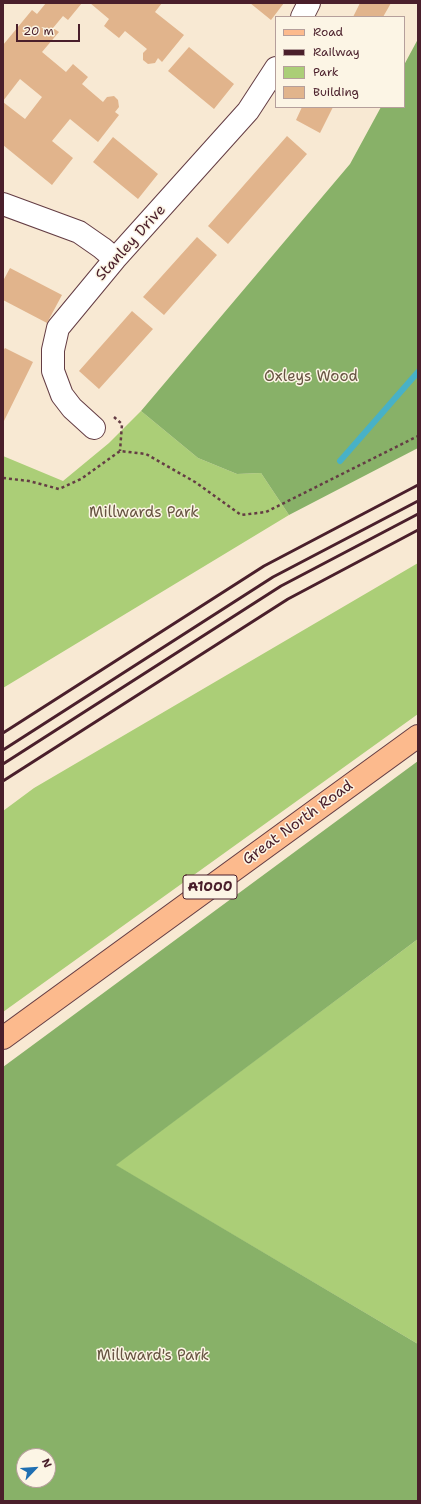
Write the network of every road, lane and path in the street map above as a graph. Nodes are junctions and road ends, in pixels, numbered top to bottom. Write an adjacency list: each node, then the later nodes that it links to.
1 (309, 3): 2 (street)
2 (302, 16)
3 (275, 70): 5 (street, Stanley Drive)
4 (3, 204): 5 (street)
5 (115, 259): 6 (street, Stanley Drive)
6 (94, 428)
7 (418, 436): 8 (path)
8 (3, 478)
9 (418, 736): 10 (main road, Great North Road / A1000)
10 (3, 1038)

